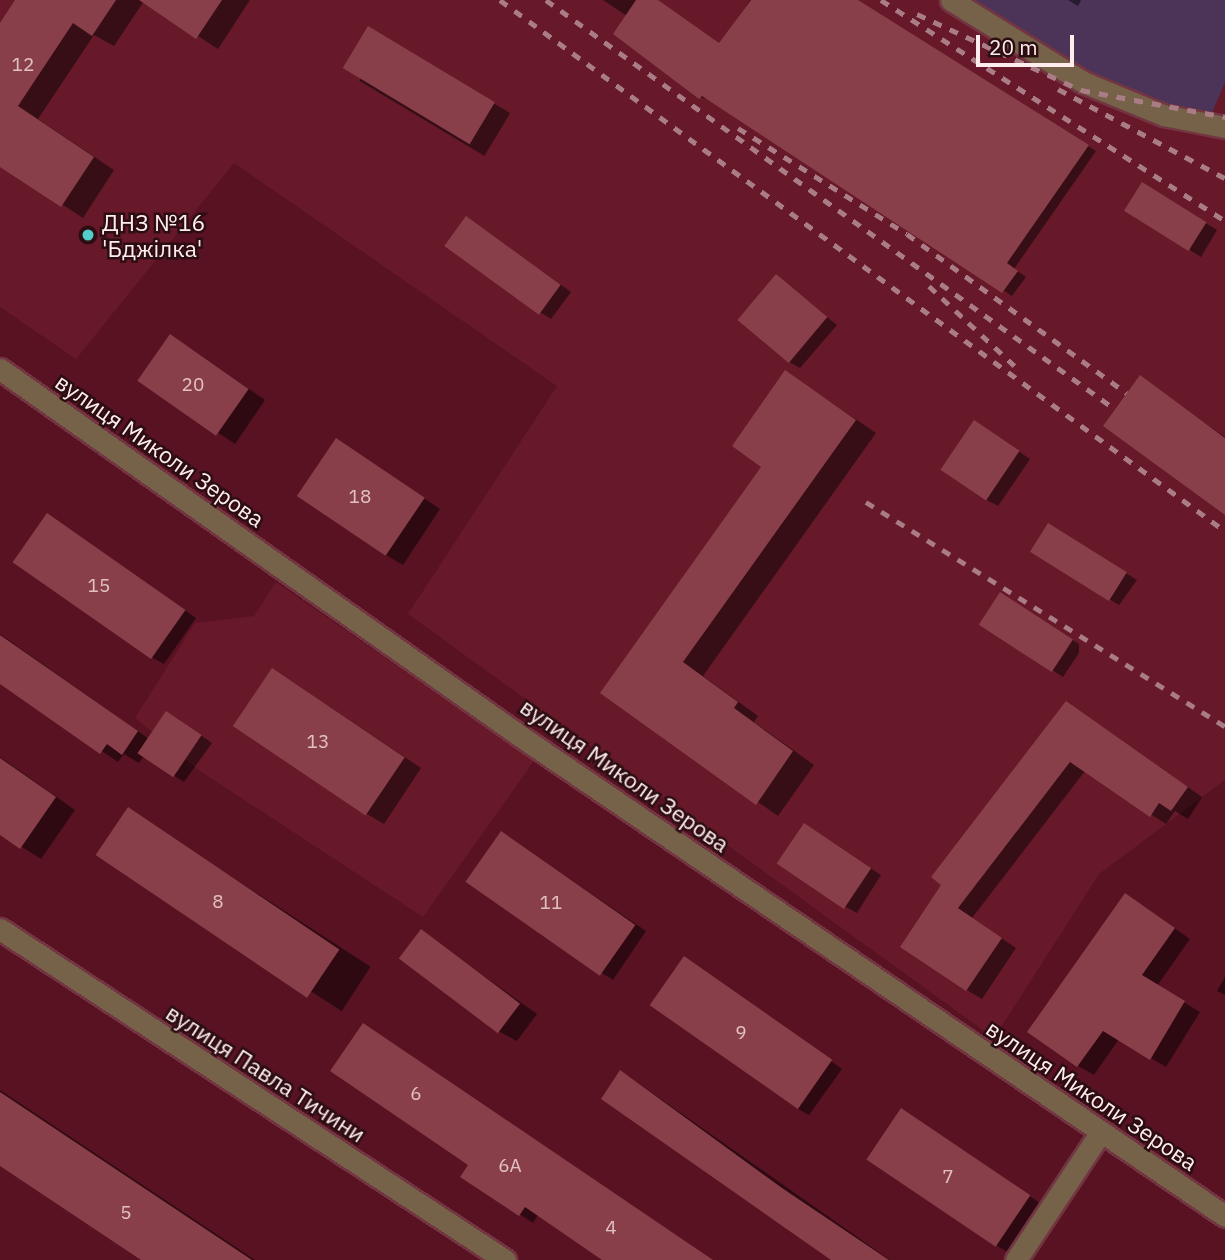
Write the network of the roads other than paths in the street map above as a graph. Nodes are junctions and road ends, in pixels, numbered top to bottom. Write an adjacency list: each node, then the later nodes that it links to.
1 (951, 0): 2 (street)
2 (1225, 127)
3 (0, 369): 5 (street, вулиця Миколи Зерова)
4 (0, 929): 7 (street, вулиця Павла Тичини)
5 (1100, 1133): 6 (street, вулиця Миколи Зерова); 8 (street)
6 (1225, 1216)
7 (505, 1260)
8 (1016, 1260)

